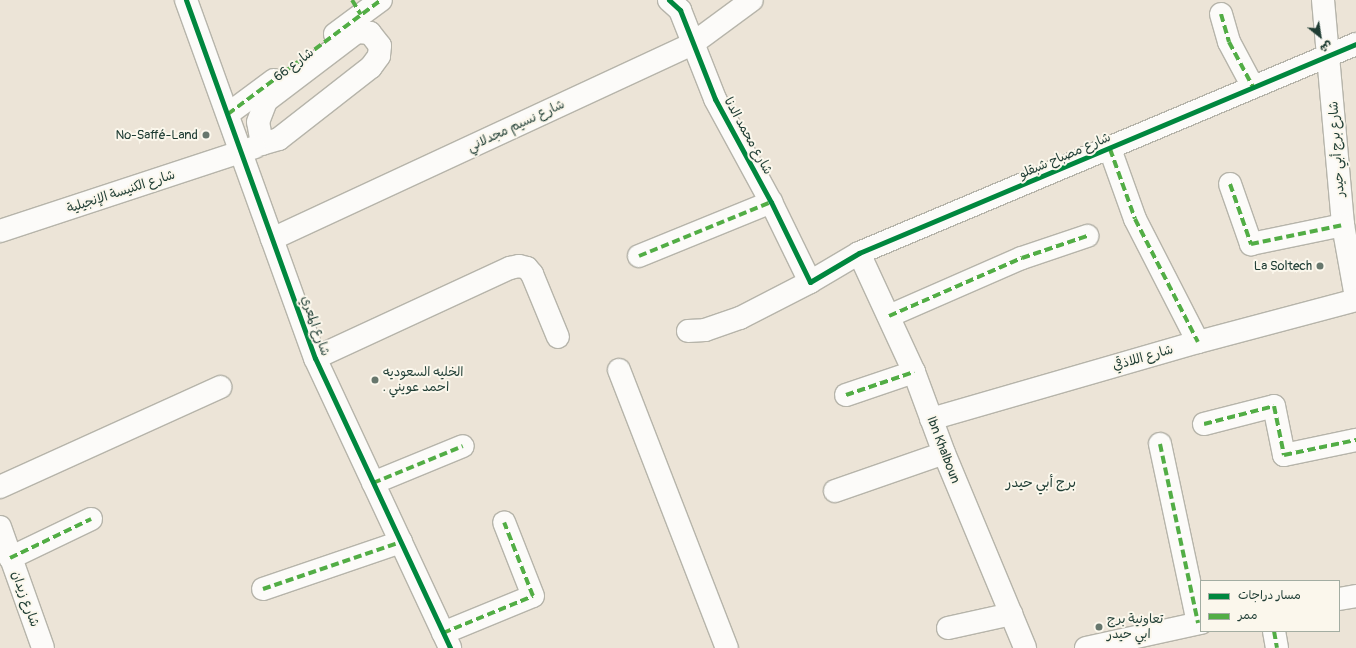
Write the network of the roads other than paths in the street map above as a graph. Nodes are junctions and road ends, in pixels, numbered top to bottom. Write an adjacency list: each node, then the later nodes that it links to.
1 (186, 0): 12 (street, شارع المعري)
2 (381, 0): 6 (street, شارع 66)
3 (669, 0): 8 (street, شارع محمد الدنا)
4 (752, 0): 8 (street, شارع نسيم مجدلاني)
5 (1323, 0): 10 (street, شارع برج أبي حيدر)
6 (356, 7): 12 (street, شارع 66)
7 (1221, 14): 11 (street)
8 (692, 44): 17 (street, شارع محمد الدنا); 21 (street, شارع نسيم مجدلاني)
9 (1356, 44): 10 (street, شارع مصباح شبقلو)
10 (1330, 53): 11 (street, شارع مصباح شبقلو); 18 (street, شارع برج أبي حيدر)
11 (1253, 87): 14 (street, شارع مصباح شبقلو)
12 (228, 114): 15 (street, شارع المعري)
13 (262, 144): 13 (street, شارع الكنيسة الإنجيلية); 15 (street, شارع الكنيسة الإنجيلية)
14 (1110, 149): 22 (street, شارع مصباح شبقلو); 30 (street)
15 (241, 152): 19 (street, شارع الكنيسة الإنجيلية); 21 (street, شارع المعري)
16 (1230, 184): 18 (street)
17 (771, 202): 23 (street); 24 (street, شارع محمد الدنا)
18 (1343, 225): 25 (street, شارع برج أبي حيدر)
19 (0, 231)
20 (1087, 236): 27 (street)
21 (272, 239): 31 (street, شارع المعري)
22 (859, 253): 24 (street, شارع مصباح شبقلو); 27 (street, Ibn Khalboun)
23 (639, 256)
24 (810, 282): 28 (street, شارع مصباح شبقلو)
25 (1356, 297)
26 (1356, 300): 30 (street, شارع اللاذقي)
27 (889, 316): 33 (street, Ibn Khalboun)
28 (688, 331)
29 (558, 337): 31 (street)
30 (1198, 342): 36 (street, شارع اللاذقي)
31 (315, 358): 42 (street, شارع المعري)
32 (619, 370): 59 (street)
33 (914, 372): 35 (street); 36 (street, Ibn Khalboun)
34 (220, 387): 43 (street)
35 (846, 395)
36 (931, 419): 41 (street, Ibn Khalboun)
37 (1204, 424): 38 (street)
38 (1356, 440)
39 (1160, 444): 54 (street)
40 (463, 446): 42 (street)
41 (944, 453): 44 (street); 53 (street, Ibn Khalboun)
42 (373, 483): 48 (street, شارع المعري)
43 (0, 487)
44 (835, 491)
45 (91, 519): 49 (street)
46 (504, 522): 57 (street)
47 (0, 527): 49 (street, شارع زيدان)
48 (401, 542): 50 (street); 57 (street, شارع المعري)
49 (10, 558): 58 (street, شارع زيدان)
50 (262, 588)
51 (1356, 596): 52 (street)
52 (1340, 598)
53 (1011, 614): 55 (street); 60 (street, Ibn Khalboun)
54 (1199, 623): 61 (street)
55 (948, 628)
56 (1274, 632): 62 (street)
57 (447, 641)
58 (43, 648)
59 (727, 648)
60 (1025, 648)
61 (1086, 648)
62 (1277, 648)

